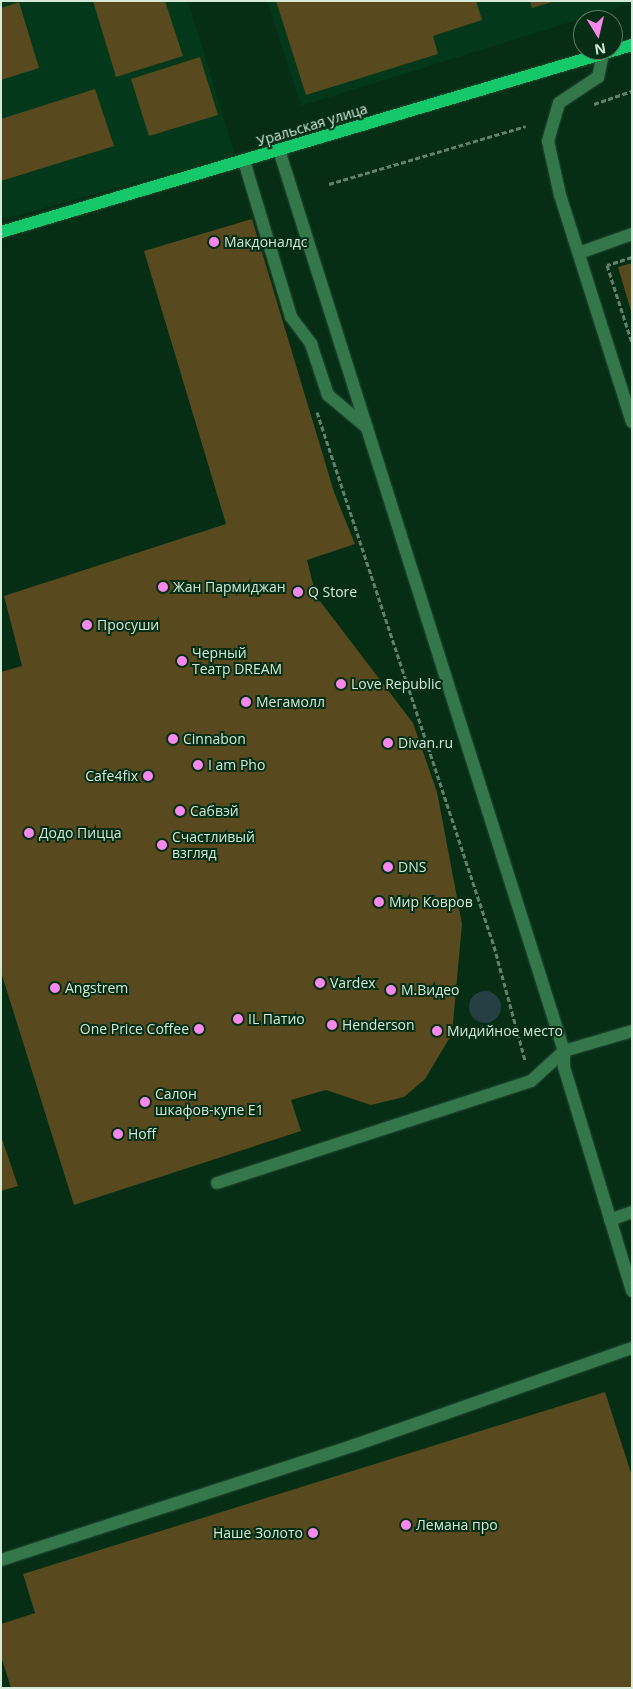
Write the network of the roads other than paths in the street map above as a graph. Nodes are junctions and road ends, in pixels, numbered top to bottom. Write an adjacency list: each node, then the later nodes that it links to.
1 (583, 60): 3 (main road, Уральская улица)
2 (602, 60): 7 (lane)
3 (279, 150): 4 (main road, Уральская улица); 9 (lane)
4 (244, 161): 5 (main road, Уральская улица); 9 (lane)
5 (1, 232)
6 (632, 234): 7 (lane)
7 (579, 253): 8 (lane)
8 (632, 422)
9 (367, 428): 11 (lane)
10 (632, 1031): 11 (lane)
11 (564, 1051): 12 (lane); 14 (lane)
12 (217, 1183)
13 (632, 1212): 14 (lane)
14 (610, 1220): 15 (lane)
15 (632, 1291)
16 (632, 1348): 17 (lane)
17 (1, 1560)

